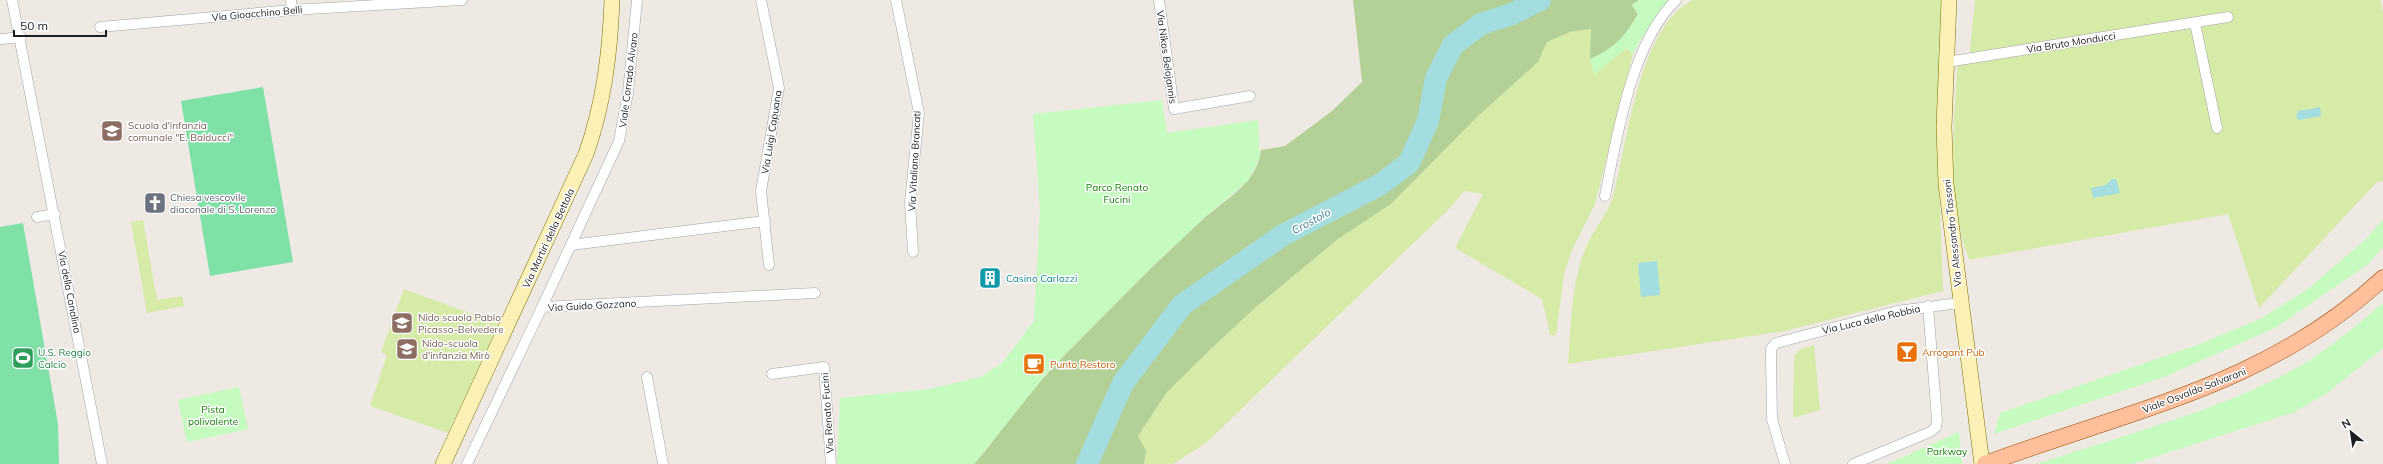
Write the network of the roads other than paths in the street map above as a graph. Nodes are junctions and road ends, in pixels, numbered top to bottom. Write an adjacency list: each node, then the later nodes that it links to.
1 (12, 0): 14 (street, Via della Canalina)
2 (462, 0): 10 (street, Via Gioacchino Belli)
3 (612, 0): 34 (main road, Via Martiri della Bettola)
4 (637, 0): 23 (street, Viale Corrado Alvaro)
5 (761, 0): 22 (street, Via Luigi Capuana)
6 (896, 0): 24 (street, Via Vitaliano Brancati)
7 (1159, 0): 17 (street, Via Nikos Belojannis)
8 (1676, 0): 19 (street)
9 (1949, 0): 16 (main road, Via Alessandro Tassoni)
10 (292, 5): 13 (street, Via Gioacchino Belli)
11 (2228, 17): 12 (street, Via Bruto Monducci)
12 (2196, 23): 16 (street, Via Bruto Monducci); 18 (street)
13 (100, 27)
14 (21, 37): 15 (street); 20 (street, Via della Canalina)
15 (2, 39)
16 (1947, 62): 28 (main road, Via Alessandro Tassoni)
17 (1250, 96)
18 (2217, 128)
19 (1605, 196)
20 (55, 214): 21 (street); 33 (street, Via della Canalina)
21 (37, 216)
22 (765, 221): 23 (street); 25 (street, Via Luigi Capuana)
23 (571, 245): 30 (street, Viale Corrado Alvaro)
24 (913, 252)
25 (769, 265)
26 (2383, 278): 41 (main road, Viale Osvaldo Salvarani)
27 (815, 293): 30 (street, Via Guido Gozzano)
28 (1959, 303): 29 (street); 40 (main road, Via Alessandro Tassoni)
29 (1928, 306): 38 (street, Via Luca della Robbia); 39 (street, Via Luca della Robbia)
30 (542, 307): 35 (street, Via Guido Gozzano)
31 (772, 374): 37 (street, Via Renato Fucini)
32 (647, 377): 36 (street)
33 (102, 464)
34 (443, 464)
35 (467, 464)
36 (663, 464)
37 (831, 464)
38 (1785, 464)
39 (1853, 464)
40 (1982, 464)
41 (1985, 464)

